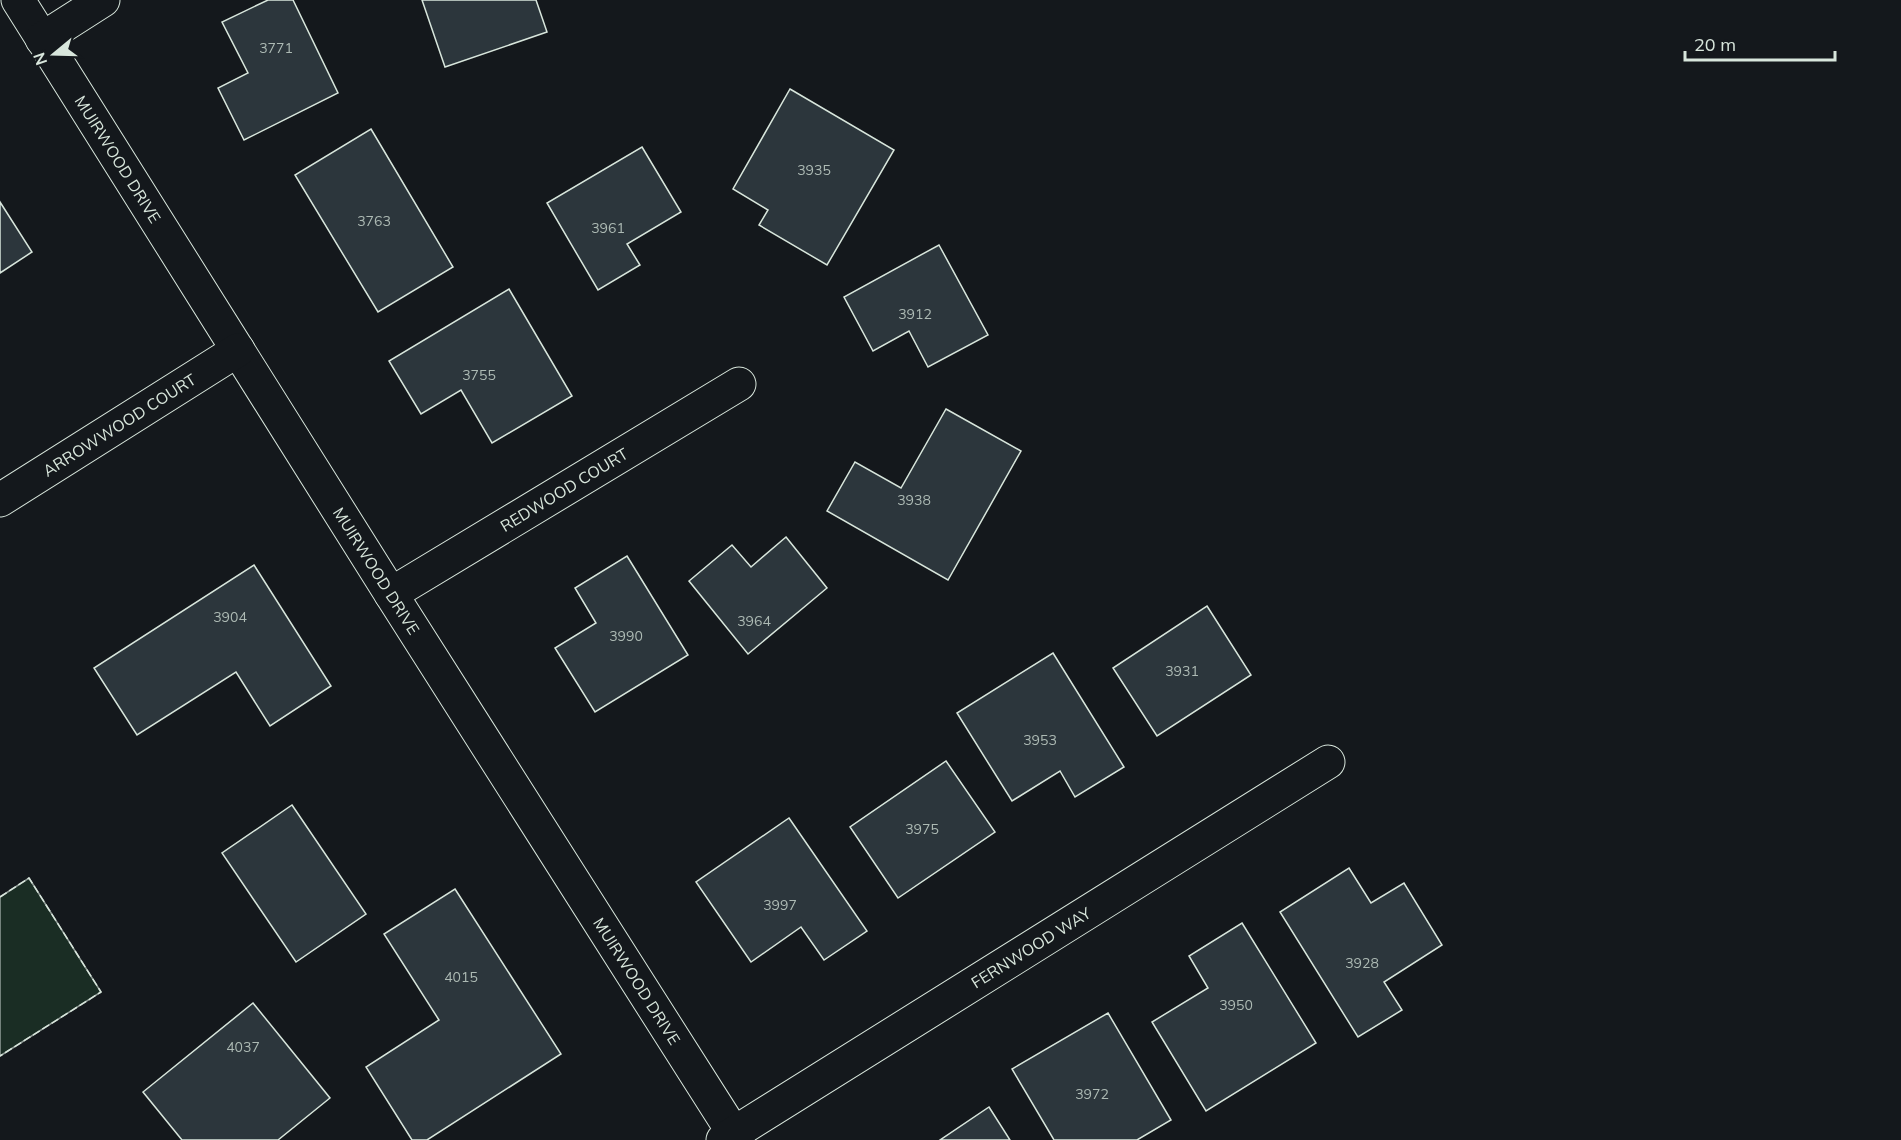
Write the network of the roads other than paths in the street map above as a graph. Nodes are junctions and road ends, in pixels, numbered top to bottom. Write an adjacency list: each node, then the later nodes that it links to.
1 (18, 0): 3 (street, MUIRWOOD DRIVE)
2 (103, 0): 3 (street)
3 (42, 39): 4 (street, MUIRWOOD DRIVE)
4 (238, 350): 6 (street, ARROWWOOD COURT); 7 (street, MUIRWOOD DRIVE)
5 (739, 384): 7 (street, REDWOOD COURT)
6 (0, 500)
7 (391, 594): 9 (street, MUIRWOOD DRIVE)
8 (1328, 762): 9 (street, FERNWOOD WAY)
9 (732, 1138)

